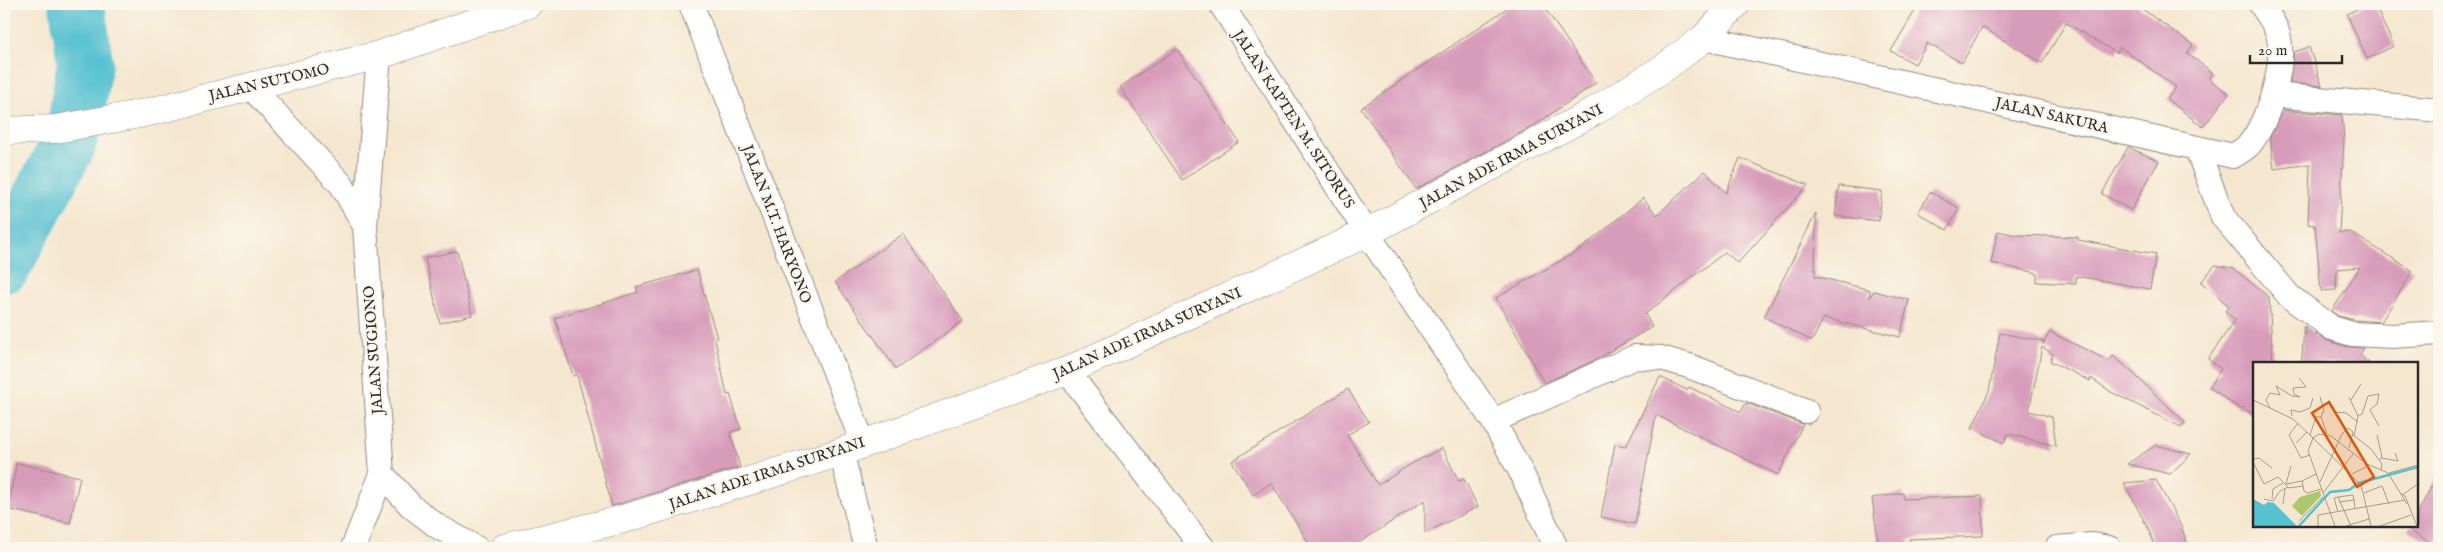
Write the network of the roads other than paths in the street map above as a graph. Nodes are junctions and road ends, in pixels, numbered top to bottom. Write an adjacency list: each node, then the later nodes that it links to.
1 (528, 4): 7 (main road, JALAN SUTOMO)
2 (690, 4): 19 (street, JALAN M.T. HARYONO)
3 (1220, 4): 14 (street, JALAN KAPTEN M. SITORUS)
4 (1736, 4): 6 (main road, JALAN ADE IRMA SURYANI)
5 (2261, 4): 9 (street, JALAN SAKURA)
6 (1704, 38): 12 (street, JALAN SAKURA); 14 (main road, JALAN ADE IRMA SURYANI)
7 (380, 56): 8 (main road, JALAN SUTOMO); 13 (street, JALAN SUGIONO)
8 (250, 86): 11 (main road, JALAN SUTOMO); 13 (street, JALAN SUGIONO)
9 (2274, 96): 10 (street); 12 (street, JALAN SAKURA)
10 (2439, 110)
11 (4, 131)
12 (2197, 149): 15 (street)
13 (365, 226): 20 (street, JALAN SUGIONO)
14 (1367, 233): 16 (main road, JALAN ADE IRMA SURYANI); 18 (street, JALAN KAPTEN M. SITORUS)
15 (2439, 333)
16 (1066, 371): 19 (main road, JALAN ADE IRMA SURYANI); 25 (street)
17 (1806, 411): 18 (street)
18 (1492, 422): 26 (street, JALAN KAPTEN M. SITORUS)
19 (852, 448): 23 (main road, JALAN ADE IRMA SURYANI); 24 (street, JALAN M.T. HARYONO)
20 (382, 474): 21 (street, JALAN SUGIONO); 22 (street)
21 (353, 548)
22 (476, 548)
23 (504, 548)
24 (866, 548)
25 (1203, 548)
26 (1556, 548)
27 (2056, 548): 28 (street)
28 (2109, 548)

